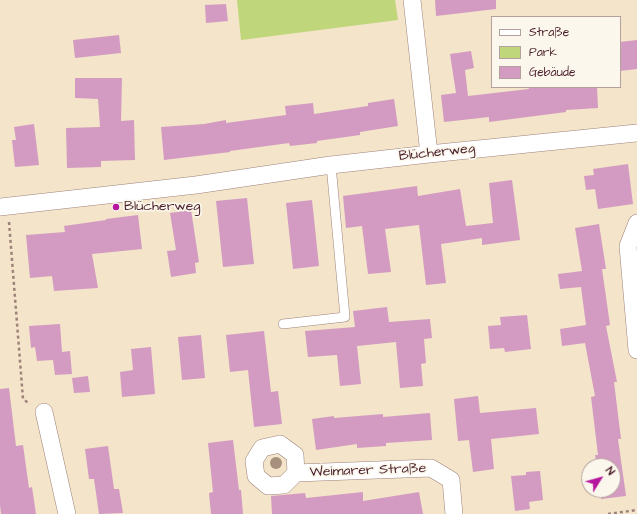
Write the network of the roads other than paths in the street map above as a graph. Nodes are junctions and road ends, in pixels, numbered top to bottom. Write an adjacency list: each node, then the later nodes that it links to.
1 (412, 0): 3 (street)
2 (637, 133): 3 (street, Blücherweg)
3 (428, 154): 4 (street, Blücherweg)
4 (331, 165): 5 (street, Blücherweg); 7 (lane)
5 (4, 206)
6 (637, 223): 8 (street)
7 (282, 324)
8 (637, 350)
9 (44, 412): 11 (street)
10 (296, 473): 12 (street, Weimarer Straße)
11 (67, 514)
12 (454, 514)

